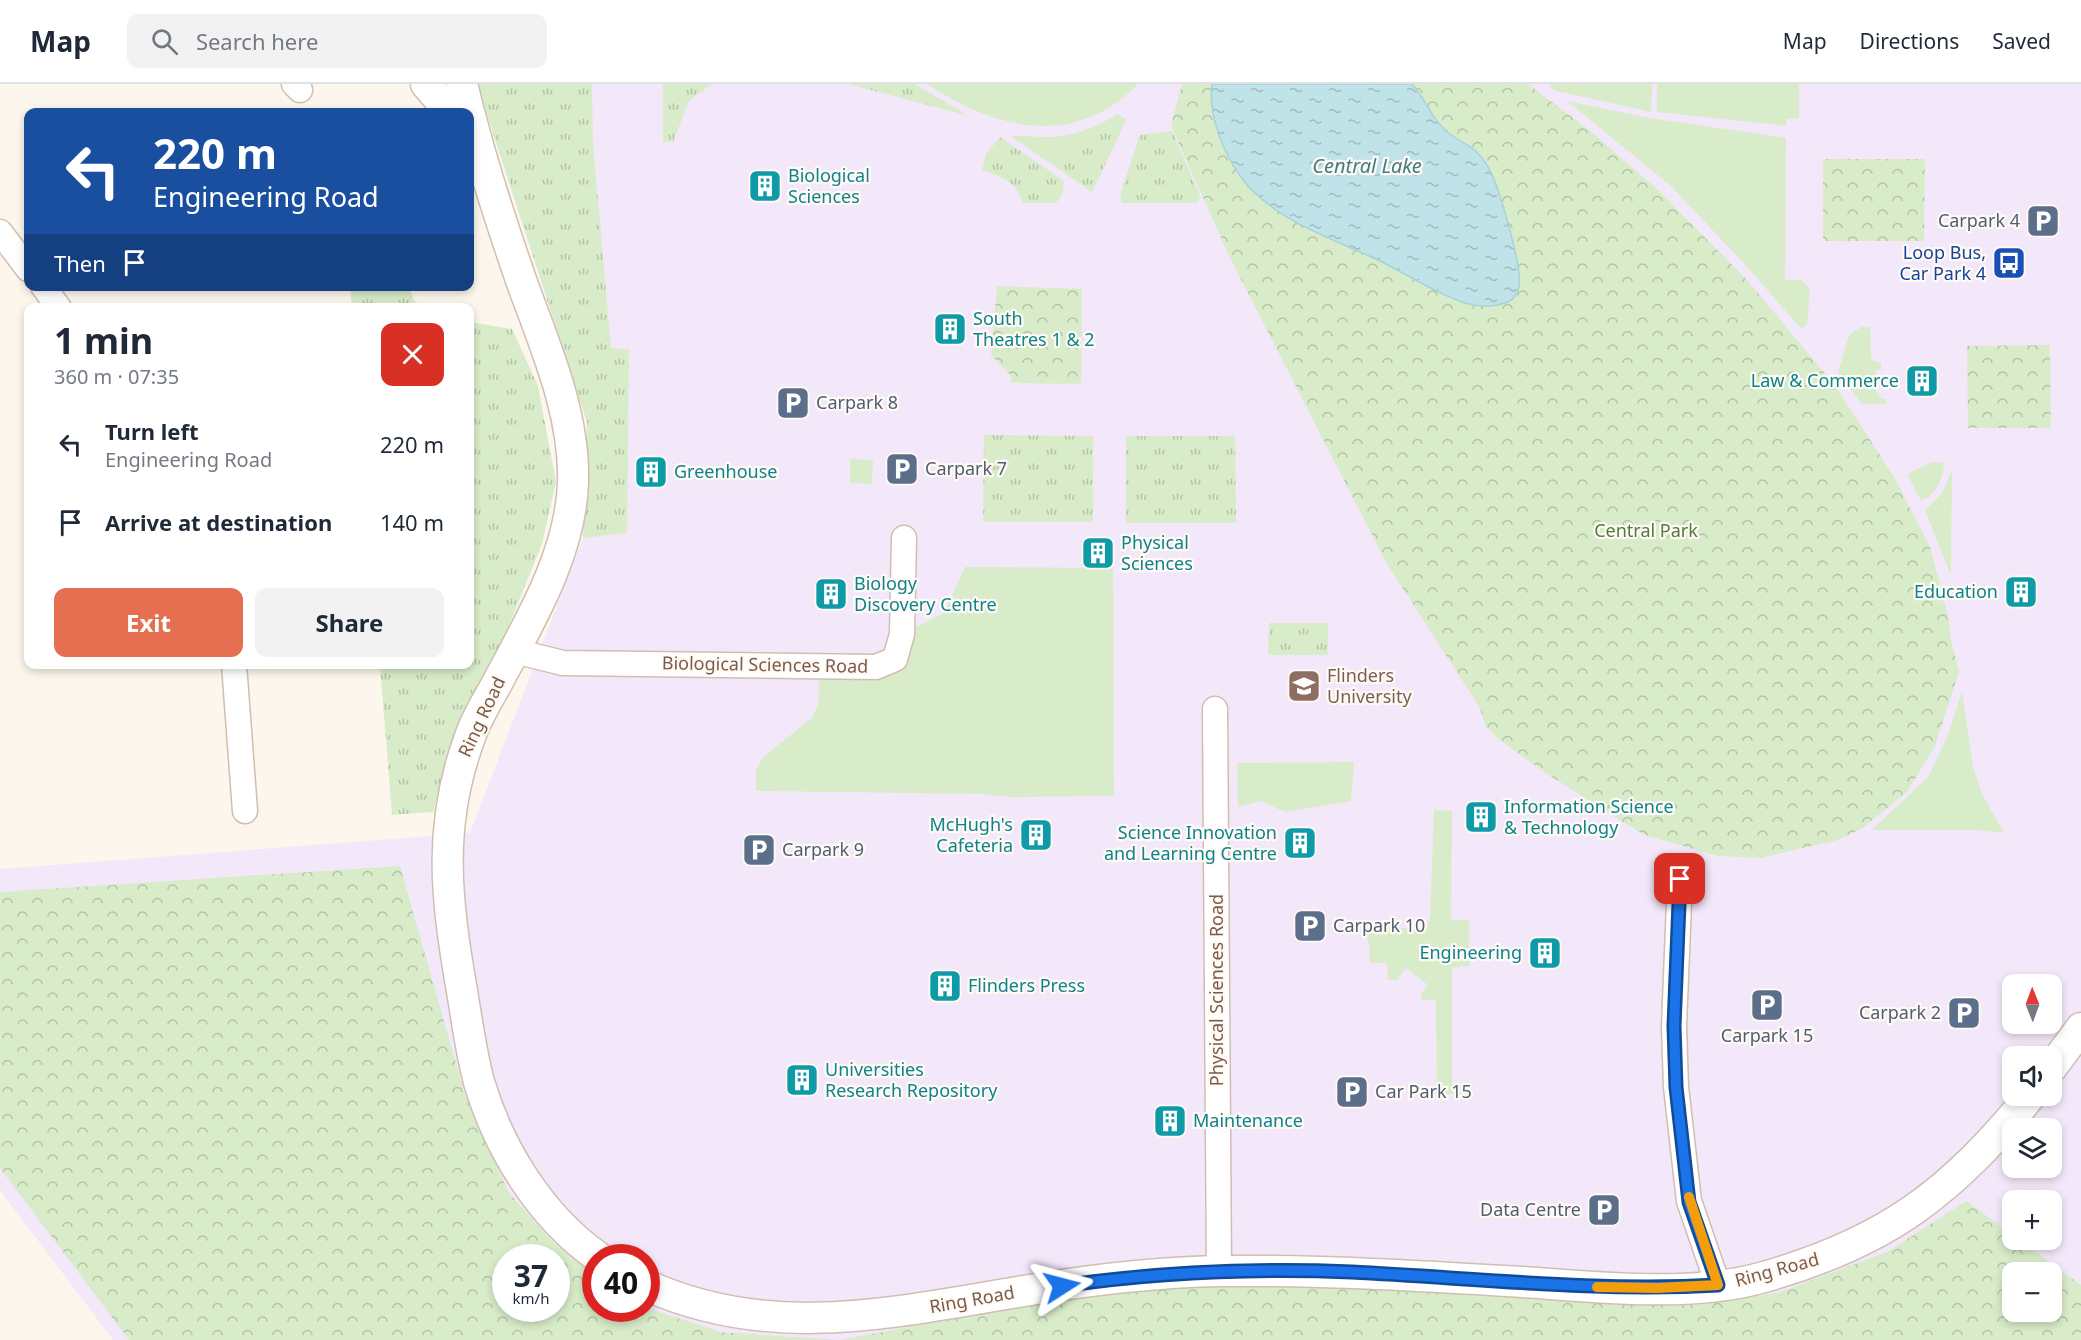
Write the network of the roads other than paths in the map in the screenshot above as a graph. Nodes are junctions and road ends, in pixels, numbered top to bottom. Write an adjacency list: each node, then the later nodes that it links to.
1 (426, 84): 2 (street)
2 (458, 100)
3 (474, 147): 5 (street, Ring Road)
4 (474, 160): 5 (street, Ring Road)
5 (491, 196): 11 (street, Ring Road)
6 (0, 232): 7 (street)
7 (24, 264)
8 (46, 291): 9 (street)
9 (55, 303)
10 (904, 538): 11 (street, Biological Sciences Road)
11 (514, 651): 19 (street, Ring Road)
12 (234, 669): 14 (street)
13 (1215, 709): 20 (street, Physical Sciences Road)
14 (245, 811)
15 (1680, 879): 21 (street)
16 (2081, 1029): 17 (street)
17 (2062, 1054)
18 (2021, 1106): 21 (street, Ring Road)
19 (582, 1244)
20 (1219, 1271): 21 (street, Ring Road); 22 (street, Ring Road)
21 (1718, 1285)
22 (660, 1293)

